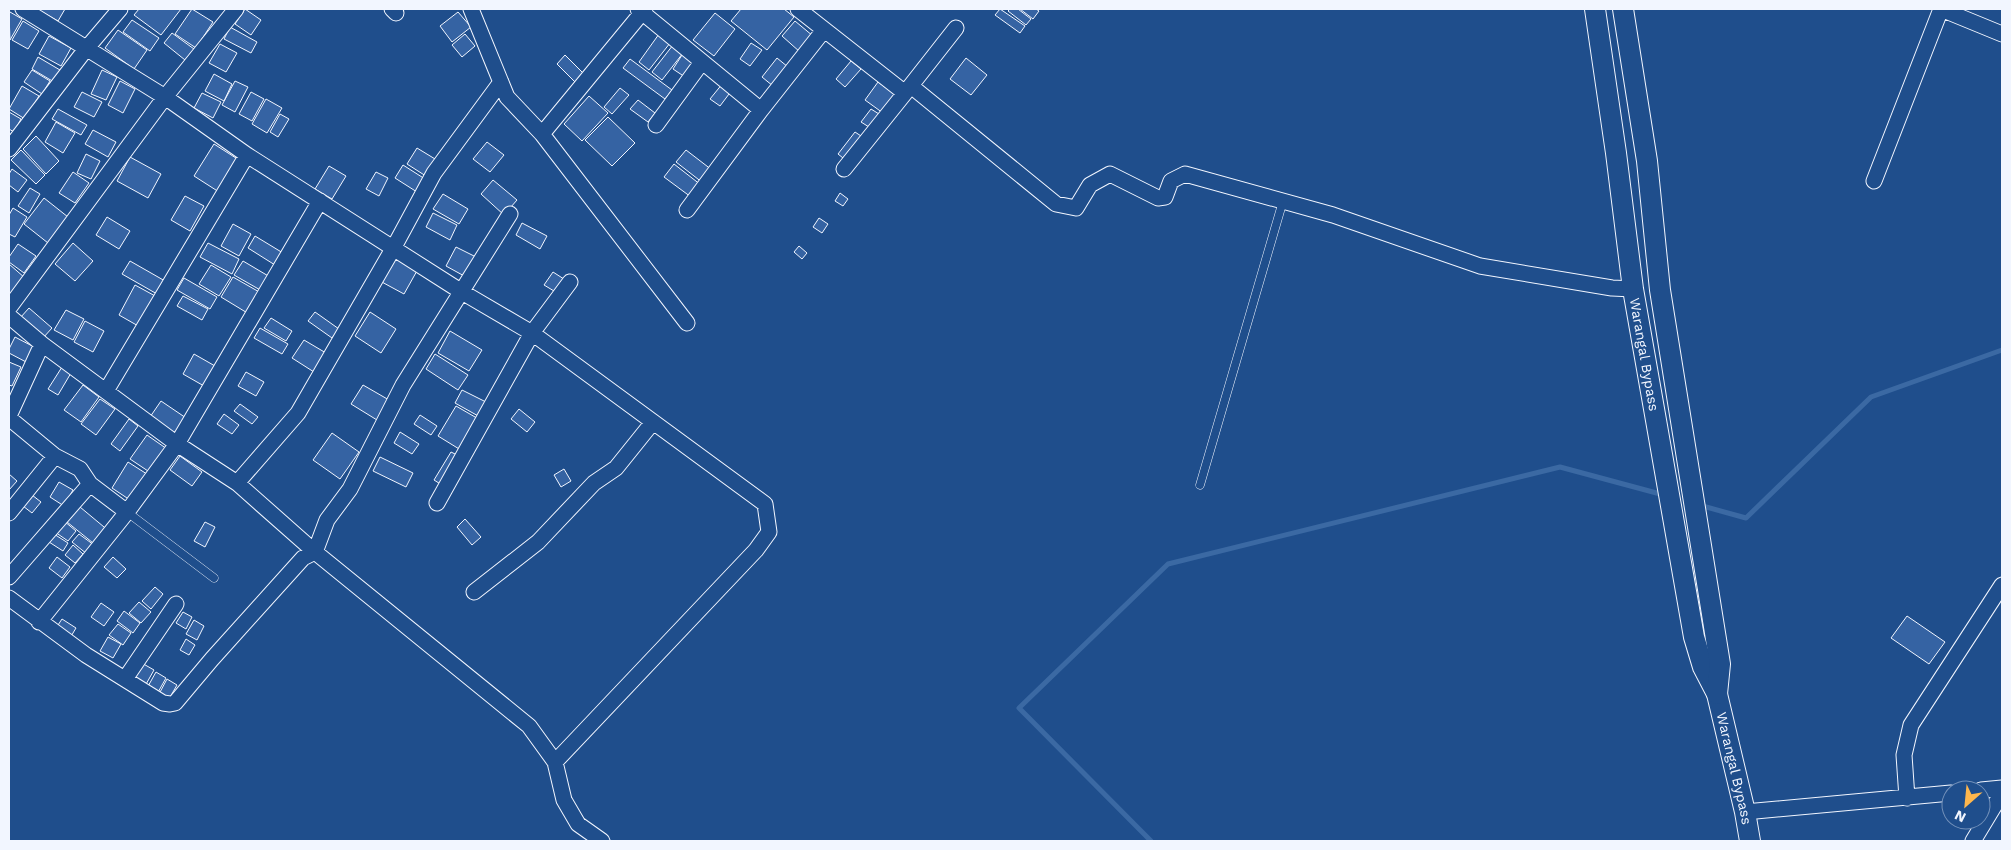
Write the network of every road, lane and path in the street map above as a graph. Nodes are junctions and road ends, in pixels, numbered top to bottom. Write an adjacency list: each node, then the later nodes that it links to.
1 (24, 9): 13 (street)
2 (120, 9): 13 (street)
3 (236, 9): 17 (street)
4 (472, 9): 15 (street)
5 (798, 9): 11 (street)
6 (1595, 9): 31 (main road, Warangal Bypass)
7 (1623, 9): 58 (main road, Warangal Bypass)
8 (1941, 9): 12 (street); 24 (street)
9 (642, 10): 14 (street); 20 (street)
10 (956, 28): 16 (street)
11 (824, 30): 16 (street); 18 (street)
12 (2002, 34)
13 (86, 49): 17 (street); 21 (street)
14 (702, 62): 18 (street); 19 (street)
15 (501, 82): 20 (street); 29 (street)
16 (908, 90): 23 (street); 26 (street)
17 (165, 98): 22 (street); 33 (street)
18 (760, 110): 27 (street)
19 (656, 124)
20 (542, 134): 35 (street)
21 (9, 149)
22 (247, 155): 25 (street); 38 (street)
23 (844, 169)
24 (1874, 181)
25 (320, 201): 29 (street); 41 (street)
26 (1282, 201): 31 (street); 45 (lane)
27 (687, 210)
28 (510, 214): 32 (street)
29 (394, 247): 32 (street); 43 (street)
30 (570, 282): 36 (street)
31 (1633, 289): 58 (main road, Warangal Bypass)
32 (462, 292): 36 (street); 49 (street)
33 (9, 308)
34 (9, 316): 37 (street)
35 (687, 323)
36 (532, 333): 40 (street); 46 (street)
37 (42, 344): 38 (street); 39 (street)
38 (106, 391): 41 (street)
39 (9, 417): 42 (street)
40 (653, 422): 53 (street); 59 (street)
41 (177, 444): 43 (street); 47 (street)
42 (55, 456): 44 (street); 48 (street)
43 (238, 483): 49 (street)
44 (90, 484): 47 (street); 50 (street)
45 (1200, 485)
46 (437, 503)
47 (127, 512): 51 (lane); 56 (street)
48 (9, 513)
49 (315, 552): 57 (street); 59 (street)
50 (9, 577)
51 (214, 578)
52 (2002, 585): 62 (street)
53 (474, 592)
54 (9, 598): 56 (street)
55 (176, 604): 57 (street)
56 (39, 622): 57 (street)
57 (125, 679)
58 (1717, 694): 63 (main road, Warangal Bypass)
59 (555, 762): 64 (street)
60 (2002, 793): 66 (street)
61 (1941, 794): 62 (street)
62 (1907, 798): 63 (street)
63 (1745, 812): 65 (main road, Warangal Bypass)
64 (602, 841)
65 (1750, 841)
66 (1973, 841)

